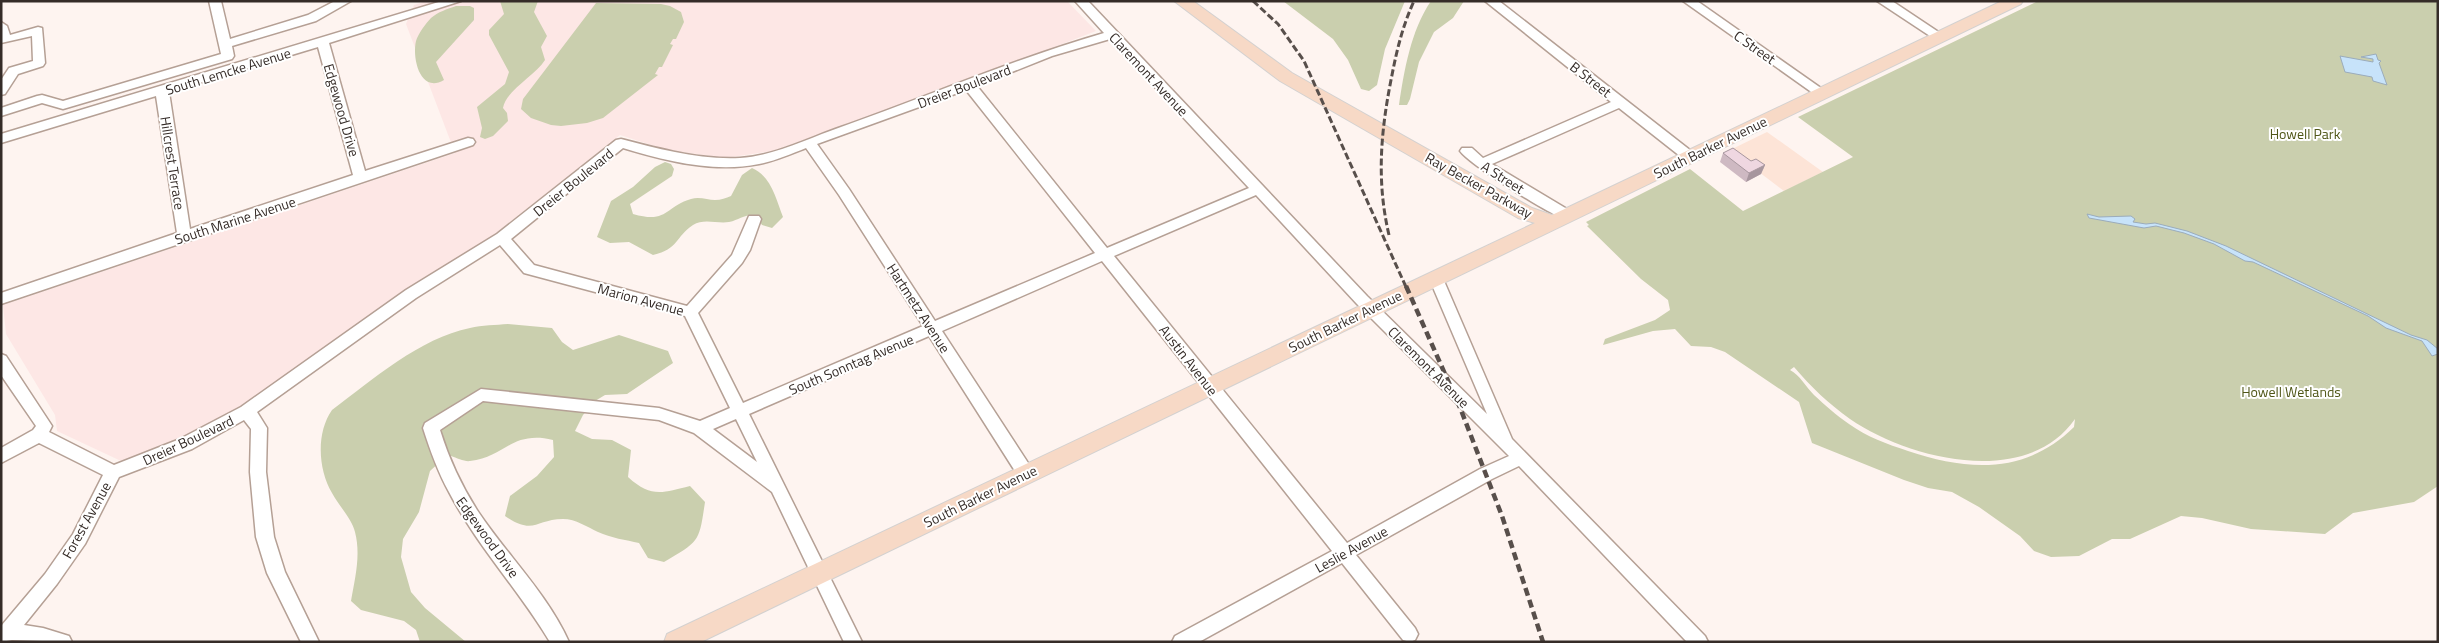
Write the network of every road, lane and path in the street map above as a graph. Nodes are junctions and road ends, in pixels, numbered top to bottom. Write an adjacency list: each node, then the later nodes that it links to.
1 (215, 1): 15 (street)
2 (345, 1): 15 (street)
3 (455, 1): 14 (street, South Lemcke Avenue)
4 (1081, 1): 12 (street, Claremont Avenue)
5 (1182, 1): 31 (main road, Ray Becker Parkway)
6 (1200, 1): 31 (main road, Ray Becker Parkway)
7 (1491, 1): 20 (street, B Street)
8 (1689, 1): 19 (street, C Street)
9 (1884, 1): 13 (street)
10 (2014, 1): 13 (main road, South Barker Avenue)
11 (1, 26): 17 (street)
12 (1112, 34): 16 (street, Dreier Boulevard); 29 (street, Claremont Avenue)
13 (1940, 37): 19 (main road, South Barker Avenue)
14 (323, 43): 18 (street, South Lemcke Avenue); 28 (street, Edgewood Drive)
15 (225, 44): 21 (street)
16 (969, 85): 24 (street, Dreier Boulevard); 34 (street, Austin Avenue)
17 (1, 90)
18 (162, 91): 22 (street, South Lemcke Avenue); 32 (street, Hillcrest Terrace)
19 (1822, 93): 26 (main road, South Barker Avenue)
20 (1621, 102): 26 (street, B Street); 27 (street)
21 (1, 112)
22 (1, 139)
23 (468, 142): 28 (street, South Marine Avenue)
24 (810, 144): 33 (street, Dreier Boulevard); 39 (street, Hartmetz Avenue)
25 (1467, 152): 27 (street, A Street)
26 (1690, 157): 31 (main road, South Barker Avenue)
27 (1481, 164): 31 (street, A Street)
28 (360, 178): 32 (street, South Marine Avenue)
29 (1258, 189): 34 (street, South Sonntag Avenue); 37 (street, Claremont Avenue)
30 (754, 219): 38 (street)
31 (1560, 219): 35 (main road, South Barker Avenue)
32 (184, 236): 36 (street, South Marine Avenue)
33 (502, 238): 38 (street, Marion Avenue); 42 (street, Dreier Boulevard)
34 (1105, 255): 39 (street, South Sonntag Avenue); 41 (street, Austin Avenue)
35 (1436, 278): 37 (main road, South Barker Avenue); 46 (street)
36 (1, 299)
37 (1371, 309): 41 (main road, South Barker Avenue); 46 (street, Claremont Avenue)
38 (690, 312): 43 (street, Marion Avenue)
39 (932, 329): 43 (street, South Sonntag Avenue); 49 (street, Hartmetz Avenue)
40 (1, 360): 45 (street)
41 (1209, 386): 49 (main road, South Barker Avenue); 51 (street, Austin Avenue)
42 (247, 412): 48 (street, Dreier Boulevard); 56 (street)
43 (739, 412): 44 (street, South Sonntag Avenue); 50 (street, Marion Avenue)
44 (700, 428): 50 (street, Marion Avenue); 57 (street, Edgewood Drive)
45 (38, 435): 47 (street); 48 (street, Forest Avenue)
46 (1515, 452): 51 (street, Leslie Avenue); 61 (street, Claremont Avenue)
47 (1, 456)
48 (113, 472): 54 (street, Forest Avenue)
49 (1026, 474): 52 (main road, South Barker Avenue)
50 (778, 487): 52 (street, Marion Avenue)
51 (1343, 554): 53 (street, Austin Avenue); 60 (street, Leslie Avenue)
52 (820, 573): 58 (main road, South Barker Avenue); 59 (street, Marion Avenue)
53 (1409, 634)
54 (5, 636): 55 (street, Forest Avenue)
55 (63, 642)
56 (310, 642)
57 (560, 642)
58 (676, 642)
59 (852, 642)
60 (1181, 642)
61 (1699, 642)

